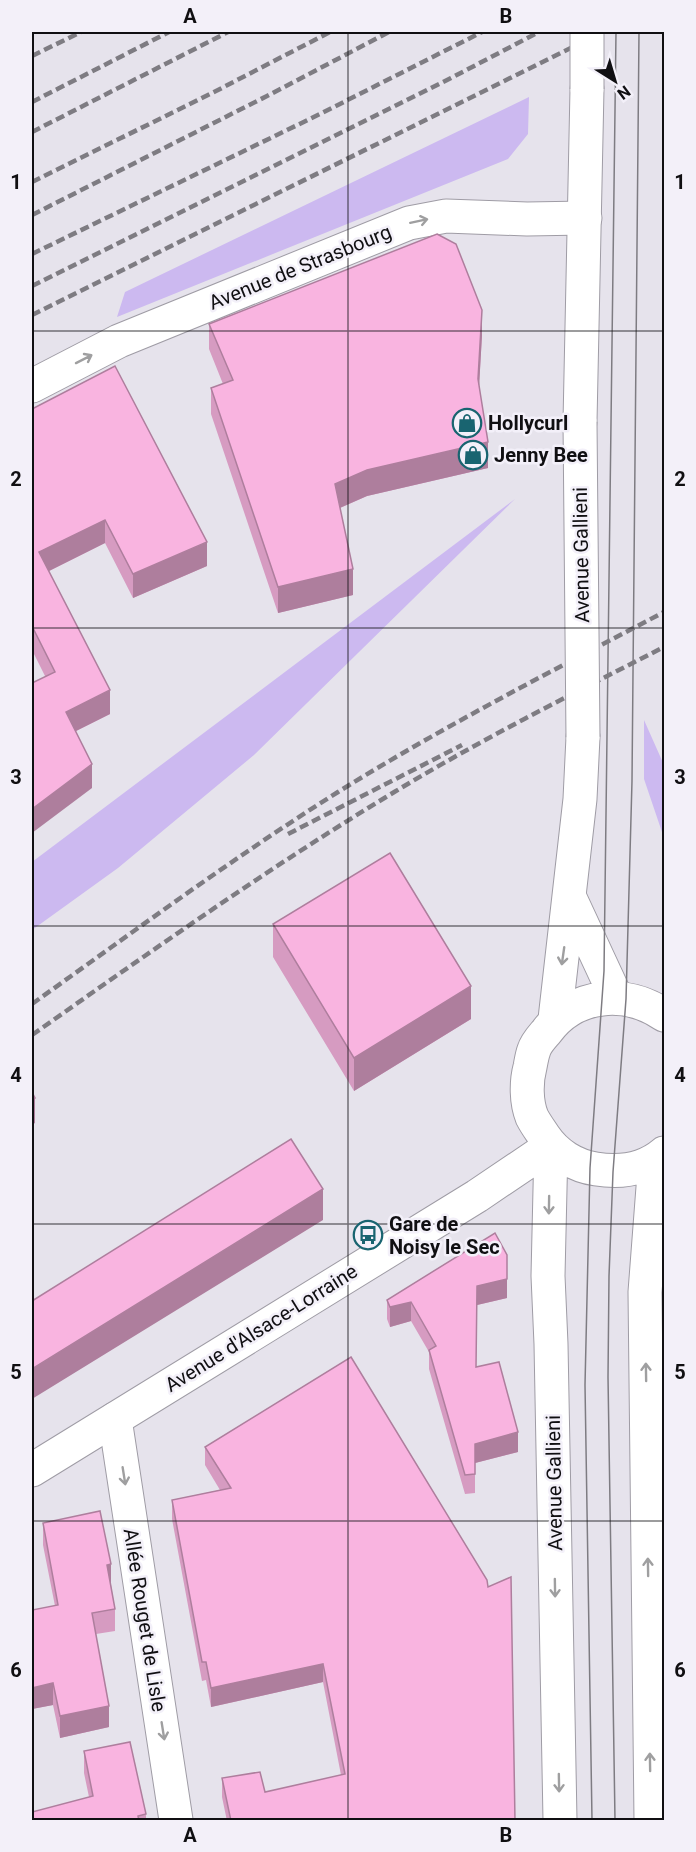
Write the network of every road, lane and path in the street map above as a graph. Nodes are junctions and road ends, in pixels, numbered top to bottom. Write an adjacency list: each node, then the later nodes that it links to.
1 (587, 32): 2 (street, Avenue Gallieni, bridge)
2 (585, 218): 3 (street, Avenue de Strasbourg, one-way to 2); 4 (street, Avenue Gallieni, bridge)
3 (32, 386)
4 (570, 898): 5 (street); 7 (street, Avenue Gallieni, one-way to 7)
5 (616, 997): 6 (street); 7 (street)
6 (664, 1015)
7 (555, 1020): 8 (street)
8 (551, 1146): 9 (street); 10 (street, Avenue d'Alsace-Lorraine); 13 (street, Avenue Gallieni, one-way to 13)
9 (660, 1157): 14 (street, one-way to 9)
10 (115, 1419): 11 (street, Avenue d'Alsace-Lorraine); 12 (street, Allée Rouget de Lisle, one-way to 12)
11 (32, 1470)
12 (176, 1821)
13 (560, 1821)
14 (651, 1821)

